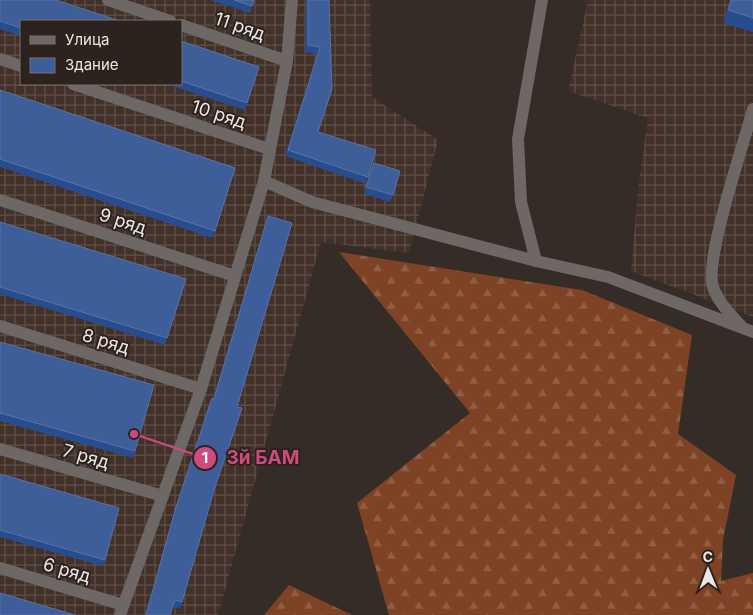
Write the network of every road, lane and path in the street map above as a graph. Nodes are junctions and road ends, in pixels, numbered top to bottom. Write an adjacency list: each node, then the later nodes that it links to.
1 (108, 0): 4 (street)
2 (292, 0): 7 (street)
3 (542, 0): 14 (street)
4 (167, 20)
5 (182, 25): 7 (street, 11 ряд)
6 (0, 59): 8 (street)
7 (287, 61): 11 (street)
8 (20, 66)
9 (76, 85): 11 (street, 10 ряд)
10 (753, 110): 17 (street)
11 (269, 149): 12 (street)
12 (264, 181): 14 (street); 15 (street)
13 (0, 200): 15 (street, 9 ряд)
14 (536, 261): 17 (street)
15 (235, 276): 18 (street)
16 (0, 326): 18 (street, 8 ряд)
17 (748, 330)
18 (201, 389): 20 (street)
19 (0, 449): 20 (street, 7 ряд)
20 (163, 496): 22 (street)
21 (0, 568): 22 (street, 6 ряд)
22 (122, 610)

